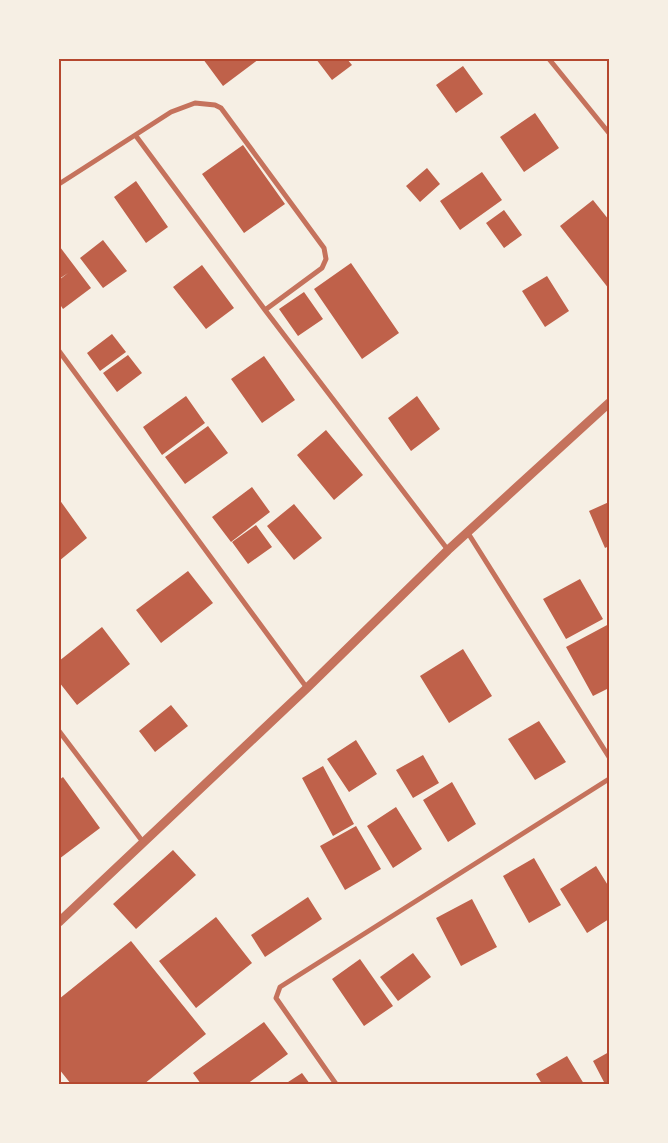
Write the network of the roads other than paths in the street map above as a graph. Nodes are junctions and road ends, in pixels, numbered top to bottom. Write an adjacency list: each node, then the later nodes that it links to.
1 (549, 59): 2 (street)
2 (609, 133)
3 (136, 136): 4 (street); 5 (street); 5 (street)
4 (59, 184)
5 (265, 310): 9 (street)
6 (59, 351): 10 (street)
7 (609, 403): 8 (street)
8 (468, 532): 9 (street); 12 (street)
9 (448, 550): 10 (street)
10 (307, 688): 14 (street)
11 (59, 731): 14 (street)
12 (609, 757)
13 (609, 779): 16 (street)
14 (143, 842): 15 (street)
15 (59, 922)
16 (336, 1084)

